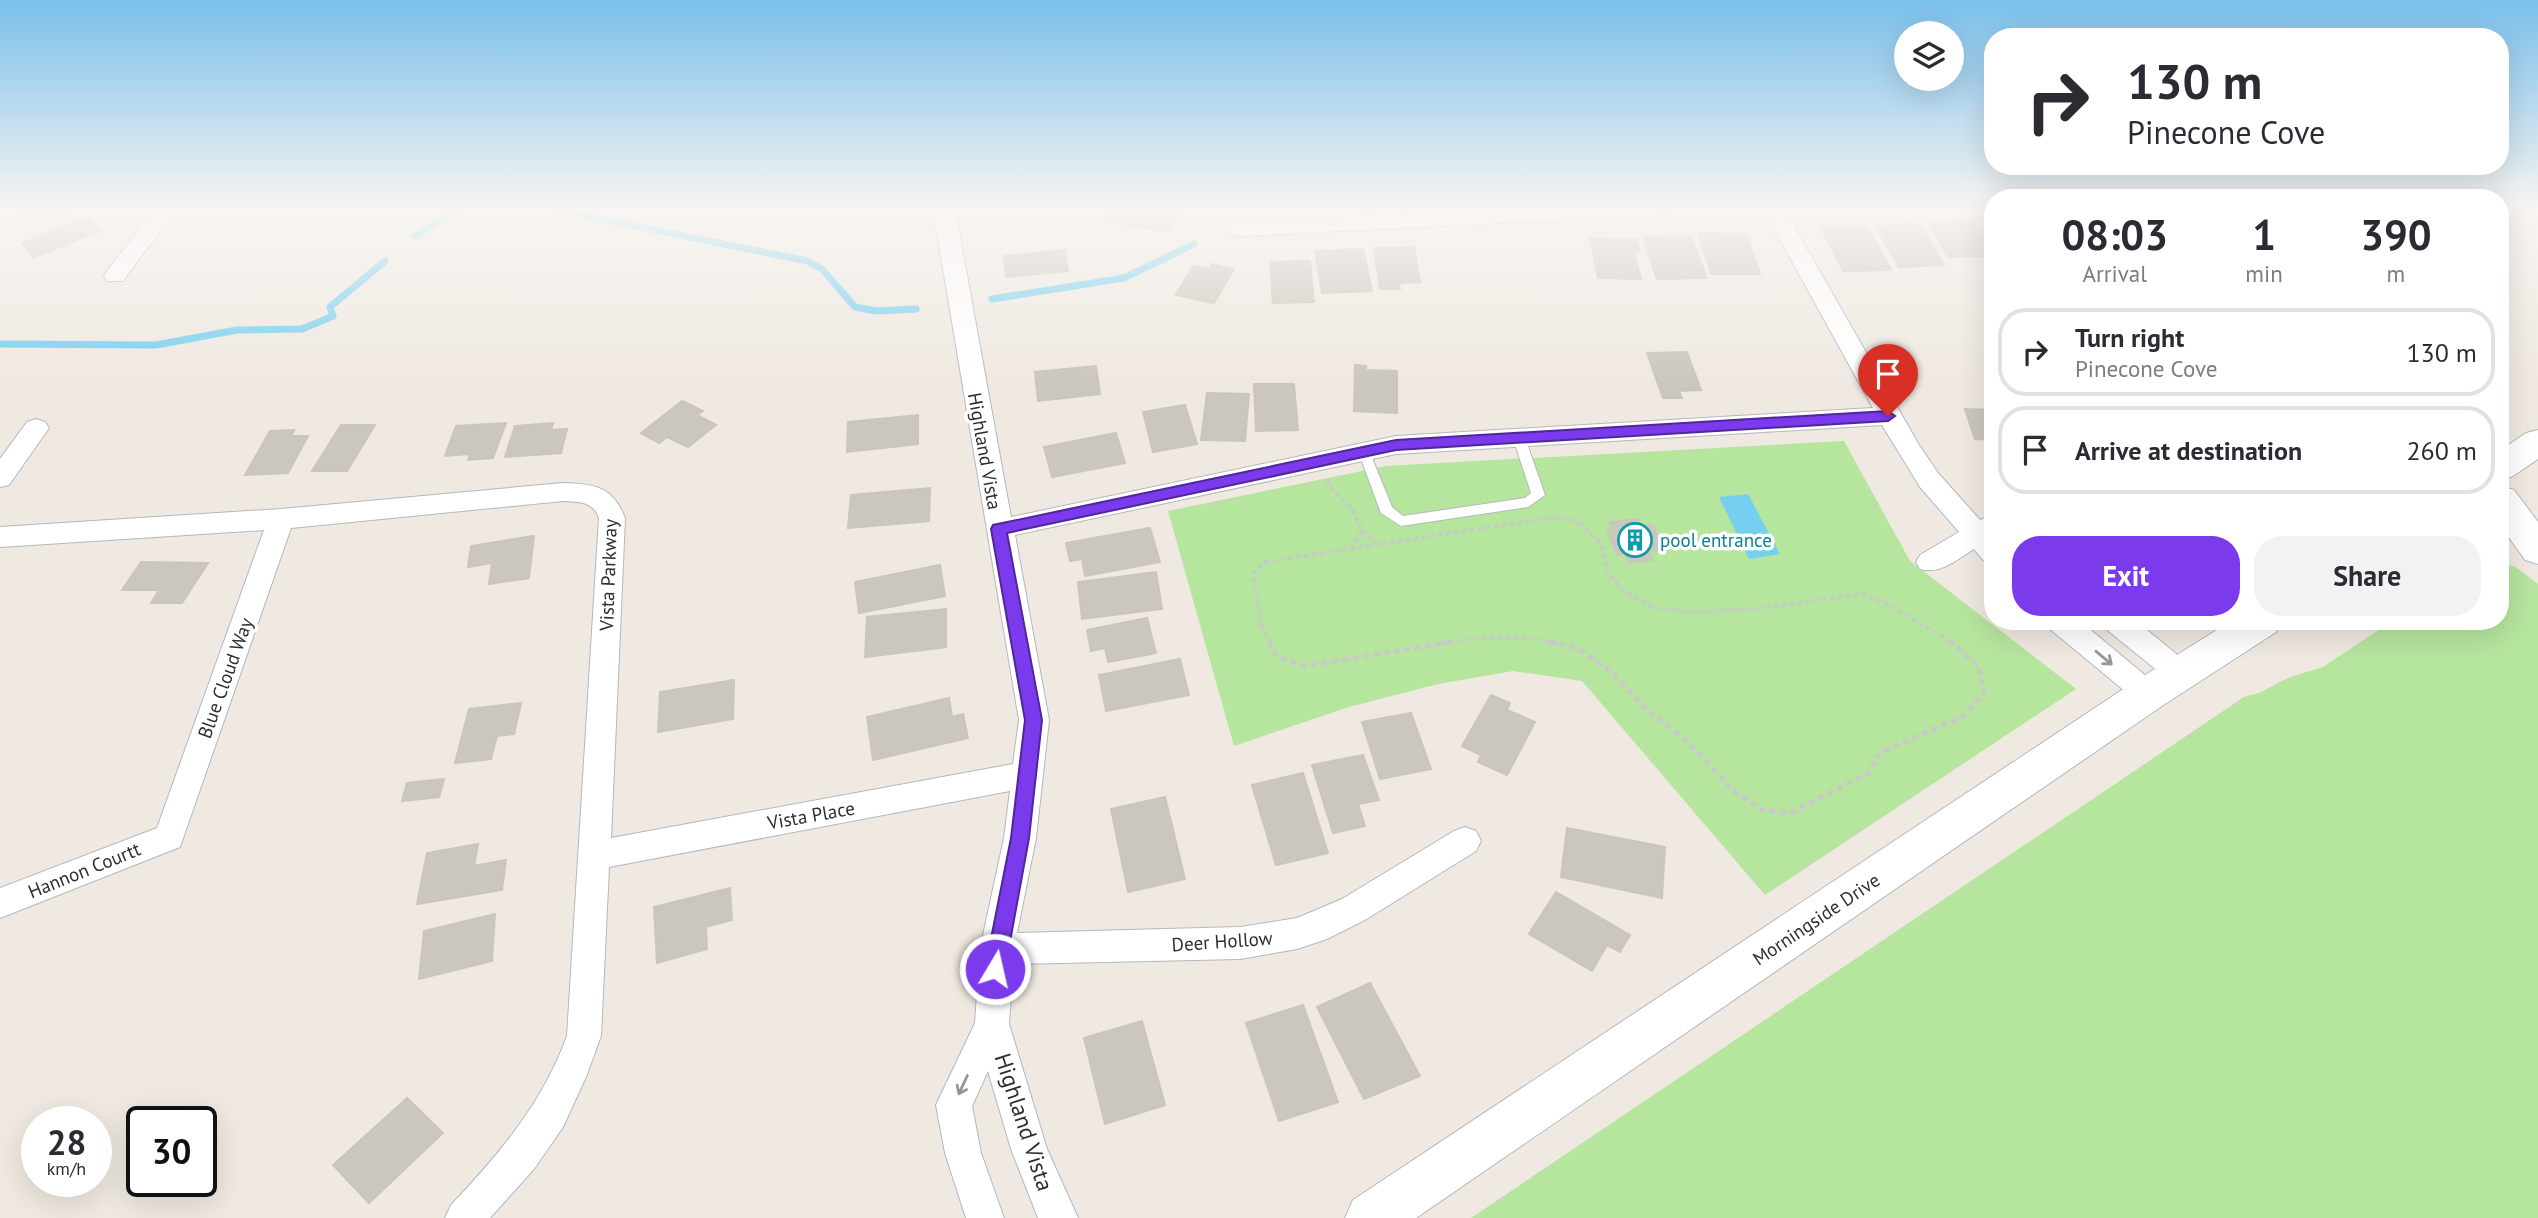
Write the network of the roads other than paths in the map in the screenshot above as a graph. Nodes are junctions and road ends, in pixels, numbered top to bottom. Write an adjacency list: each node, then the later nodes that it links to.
1 (123, 266): 4 (street)
2 (954, 266): 14 (street, Highland Vista)
3 (1805, 266): 5 (street)
4 (115, 276)
5 (1888, 416): 7 (street); 15 (street)
6 (36, 428): 11 (street)
7 (1519, 438): 9 (street); 9 (lane)
8 (2538, 442): 10 (street)
9 (1364, 451): 14 (street)
10 (2509, 462)
11 (0, 478)
12 (2509, 510): 18 (street)
13 (281, 519): 16 (street, Vista Parkway); 27 (street, Blue Cloud Way); 29 (street, Vista Parkway)
14 (999, 529): 26 (street, Highland Vista)
15 (1984, 532)
16 (0, 537)
17 (1984, 540): 21 (street)
18 (2538, 550)
19 (2509, 551): 20 (street)
20 (2538, 561)
21 (1930, 562)
22 (2075, 630): 25 (street, one-way to 25)
23 (2123, 630): 25 (street)
24 (2248, 630): 25 (street, Morningside Drive)
25 (2164, 683): 36 (street, Morningside Drive)
26 (1027, 775): 29 (street, Vista Place); 31 (street, Highland Vista)
27 (169, 837): 30 (street, Hannon Courtt)
28 (1465, 841): 31 (street, Deer Hollow)
29 (595, 855): 33 (street, Vista Parkway)
30 (0, 903)
31 (997, 949): 32 (street, Highland Vista)
32 (992, 1024): 34 (street, Highland Vista, one-way to 34); 35 (street, Highland Vista)
33 (464, 1218)
34 (985, 1218)
35 (1059, 1218)
36 (1371, 1218)

